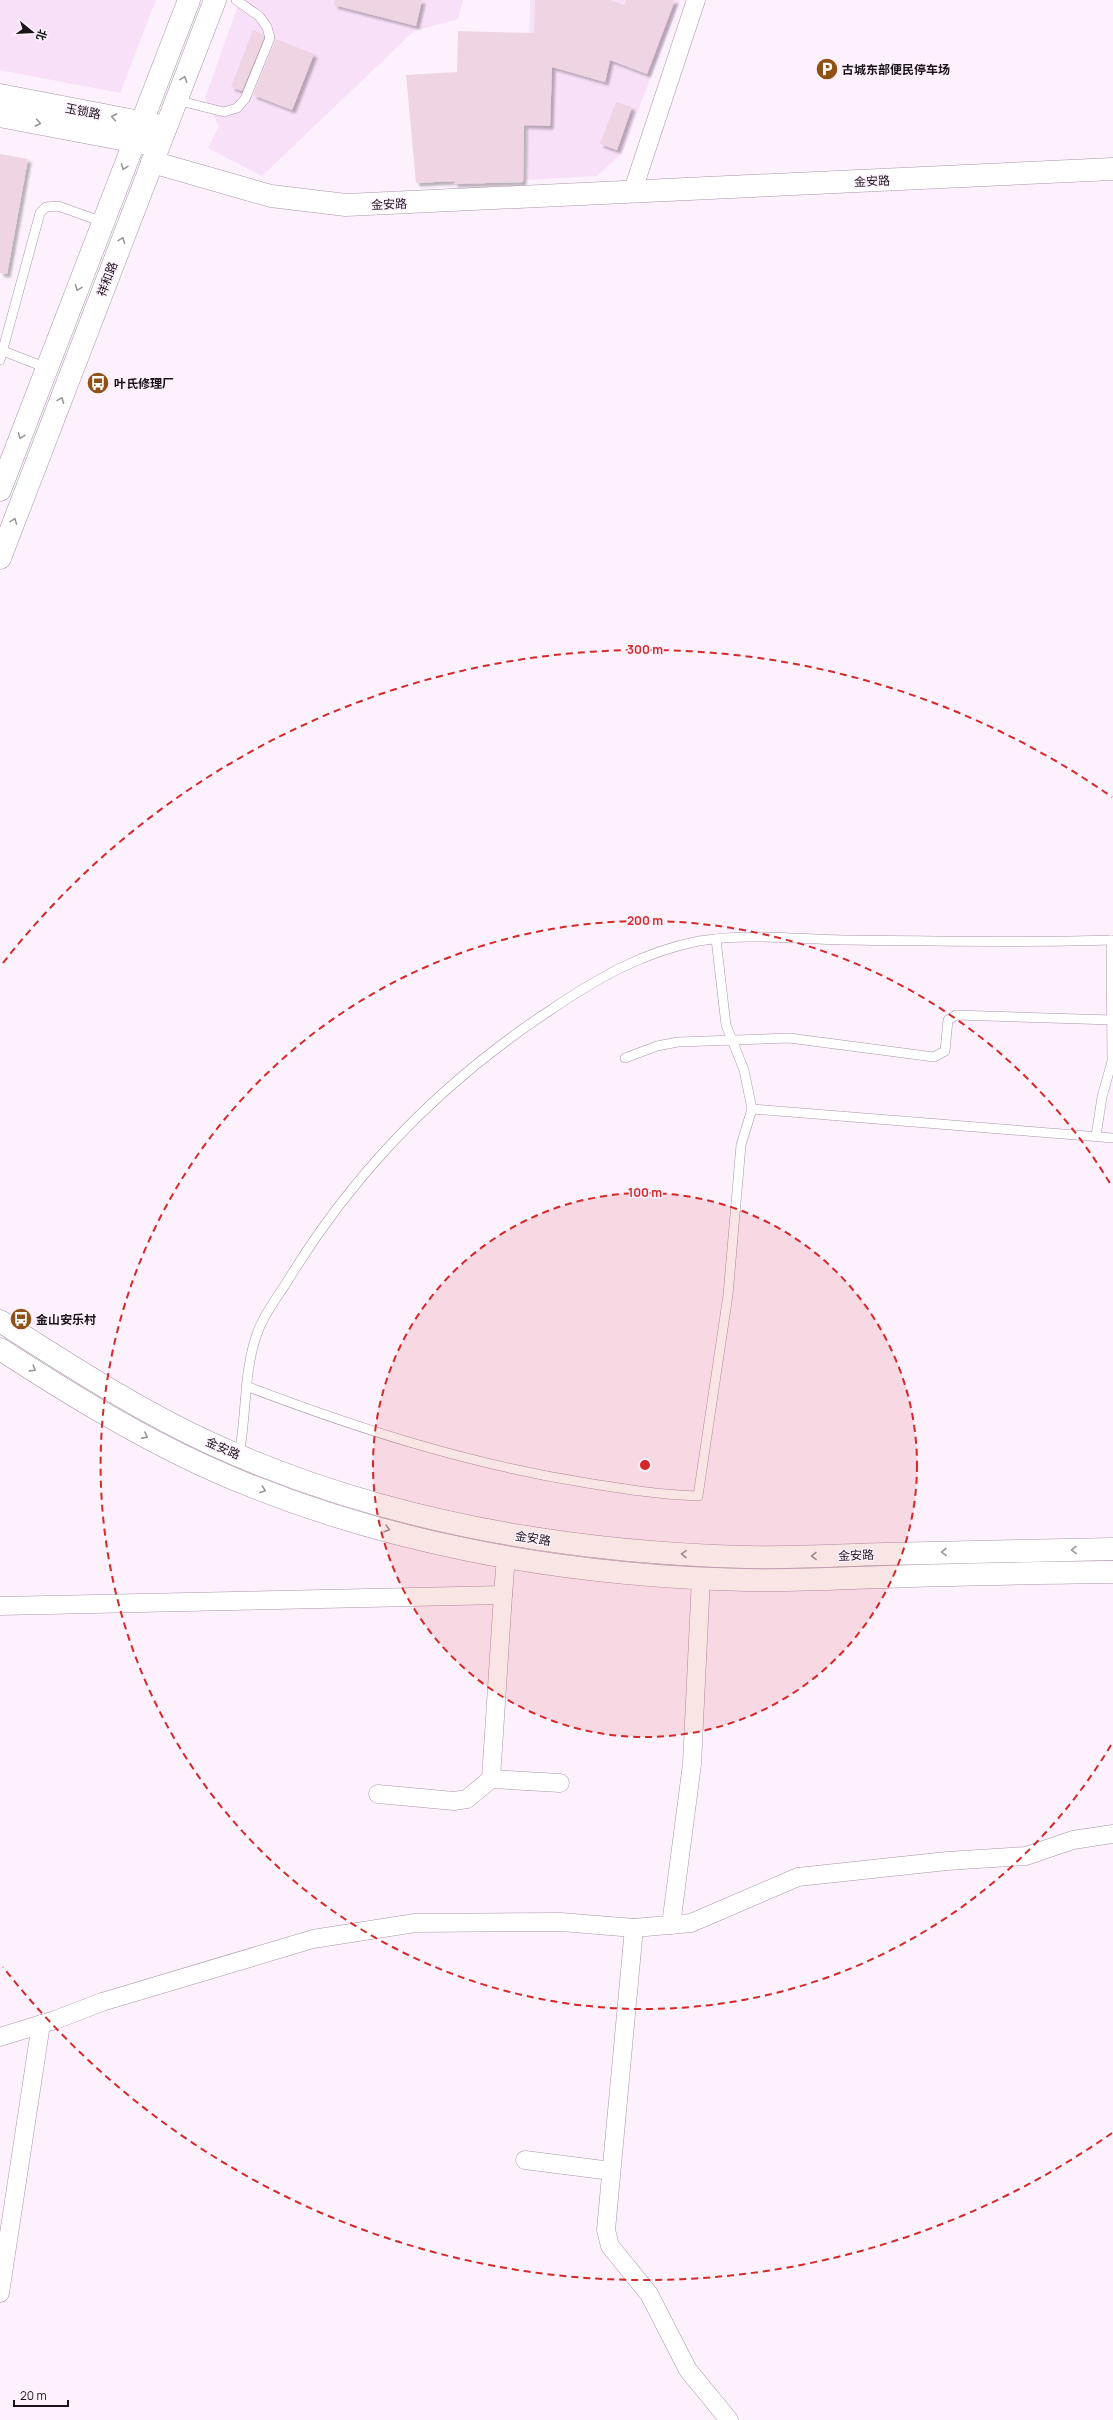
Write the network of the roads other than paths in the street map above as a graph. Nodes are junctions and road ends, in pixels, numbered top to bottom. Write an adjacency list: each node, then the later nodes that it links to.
1 (189, 0): 8 (main road, 祥和路)
2 (215, 0): 6 (main road, 祥和路, one-way to 2)
3 (236, 0): 6 (lane)
4 (696, 0): 11 (street)
5 (0, 95): 8 (main road, 玉锁路, one-way to 5)
6 (176, 100): 9 (main road, 祥和路)
7 (0, 116): 8 (main road, 玉锁路, one-way to 8)
8 (138, 132): 9 (main road, 玉锁路); 12 (main road, 祥和路, one-way to 12)
9 (158, 145): 11 (main road, 金安路); 16 (main road, 祥和路, one-way to 9)
10 (1113, 169): 11 (main road, 金安路)
11 (632, 193)
12 (103, 222): 13 (lane); 14 (main road, 祥和路, one-way to 14)
13 (2, 355): 14 (lane)
14 (47, 368): 15 (main road, 祥和路, one-way to 15)
15 (0, 490)
16 (0, 558)
17 (716, 939): 18 (lane); 20 (lane); 28 (lane)
18 (1112, 940): 19 (lane)
19 (1112, 1020): 20 (lane); 22 (lane)
20 (732, 1040): 21 (lane); 23 (lane)
21 (625, 1058)
22 (1113, 1061): 24 (lane)
23 (752, 1109): 24 (lane); 28 (lane)
24 (1096, 1136): 25 (lane)
25 (1113, 1138)
26 (0, 1321): 29 (main road, 金安路)
27 (0, 1349): 31 (main road, 金安路, one-way to 31)
28 (246, 1386): 29 (lane)
29 (239, 1455): 30 (main road, 金安路, one-way to 29)
30 (1113, 1549)
31 (506, 1557): 33 (main road, 金安路); 34 (street)
32 (1113, 1572): 33 (main road, 金安路)
33 (701, 1578): 40 (street)
34 (502, 1595): 35 (street); 36 (street)
35 (0, 1606)
36 (491, 1779): 37 (street); 38 (street)
37 (560, 1784)
38 (378, 1794)
39 (1113, 1834): 40 (street)
40 (671, 1925): 41 (street)
41 (634, 1928): 42 (street); 45 (street)
42 (41, 2024): 43 (street); 46 (street)
43 (0, 2037)
44 (525, 2160): 45 (street)
45 (611, 2171): 47 (street)
46 (0, 2293)
47 (729, 2420)

